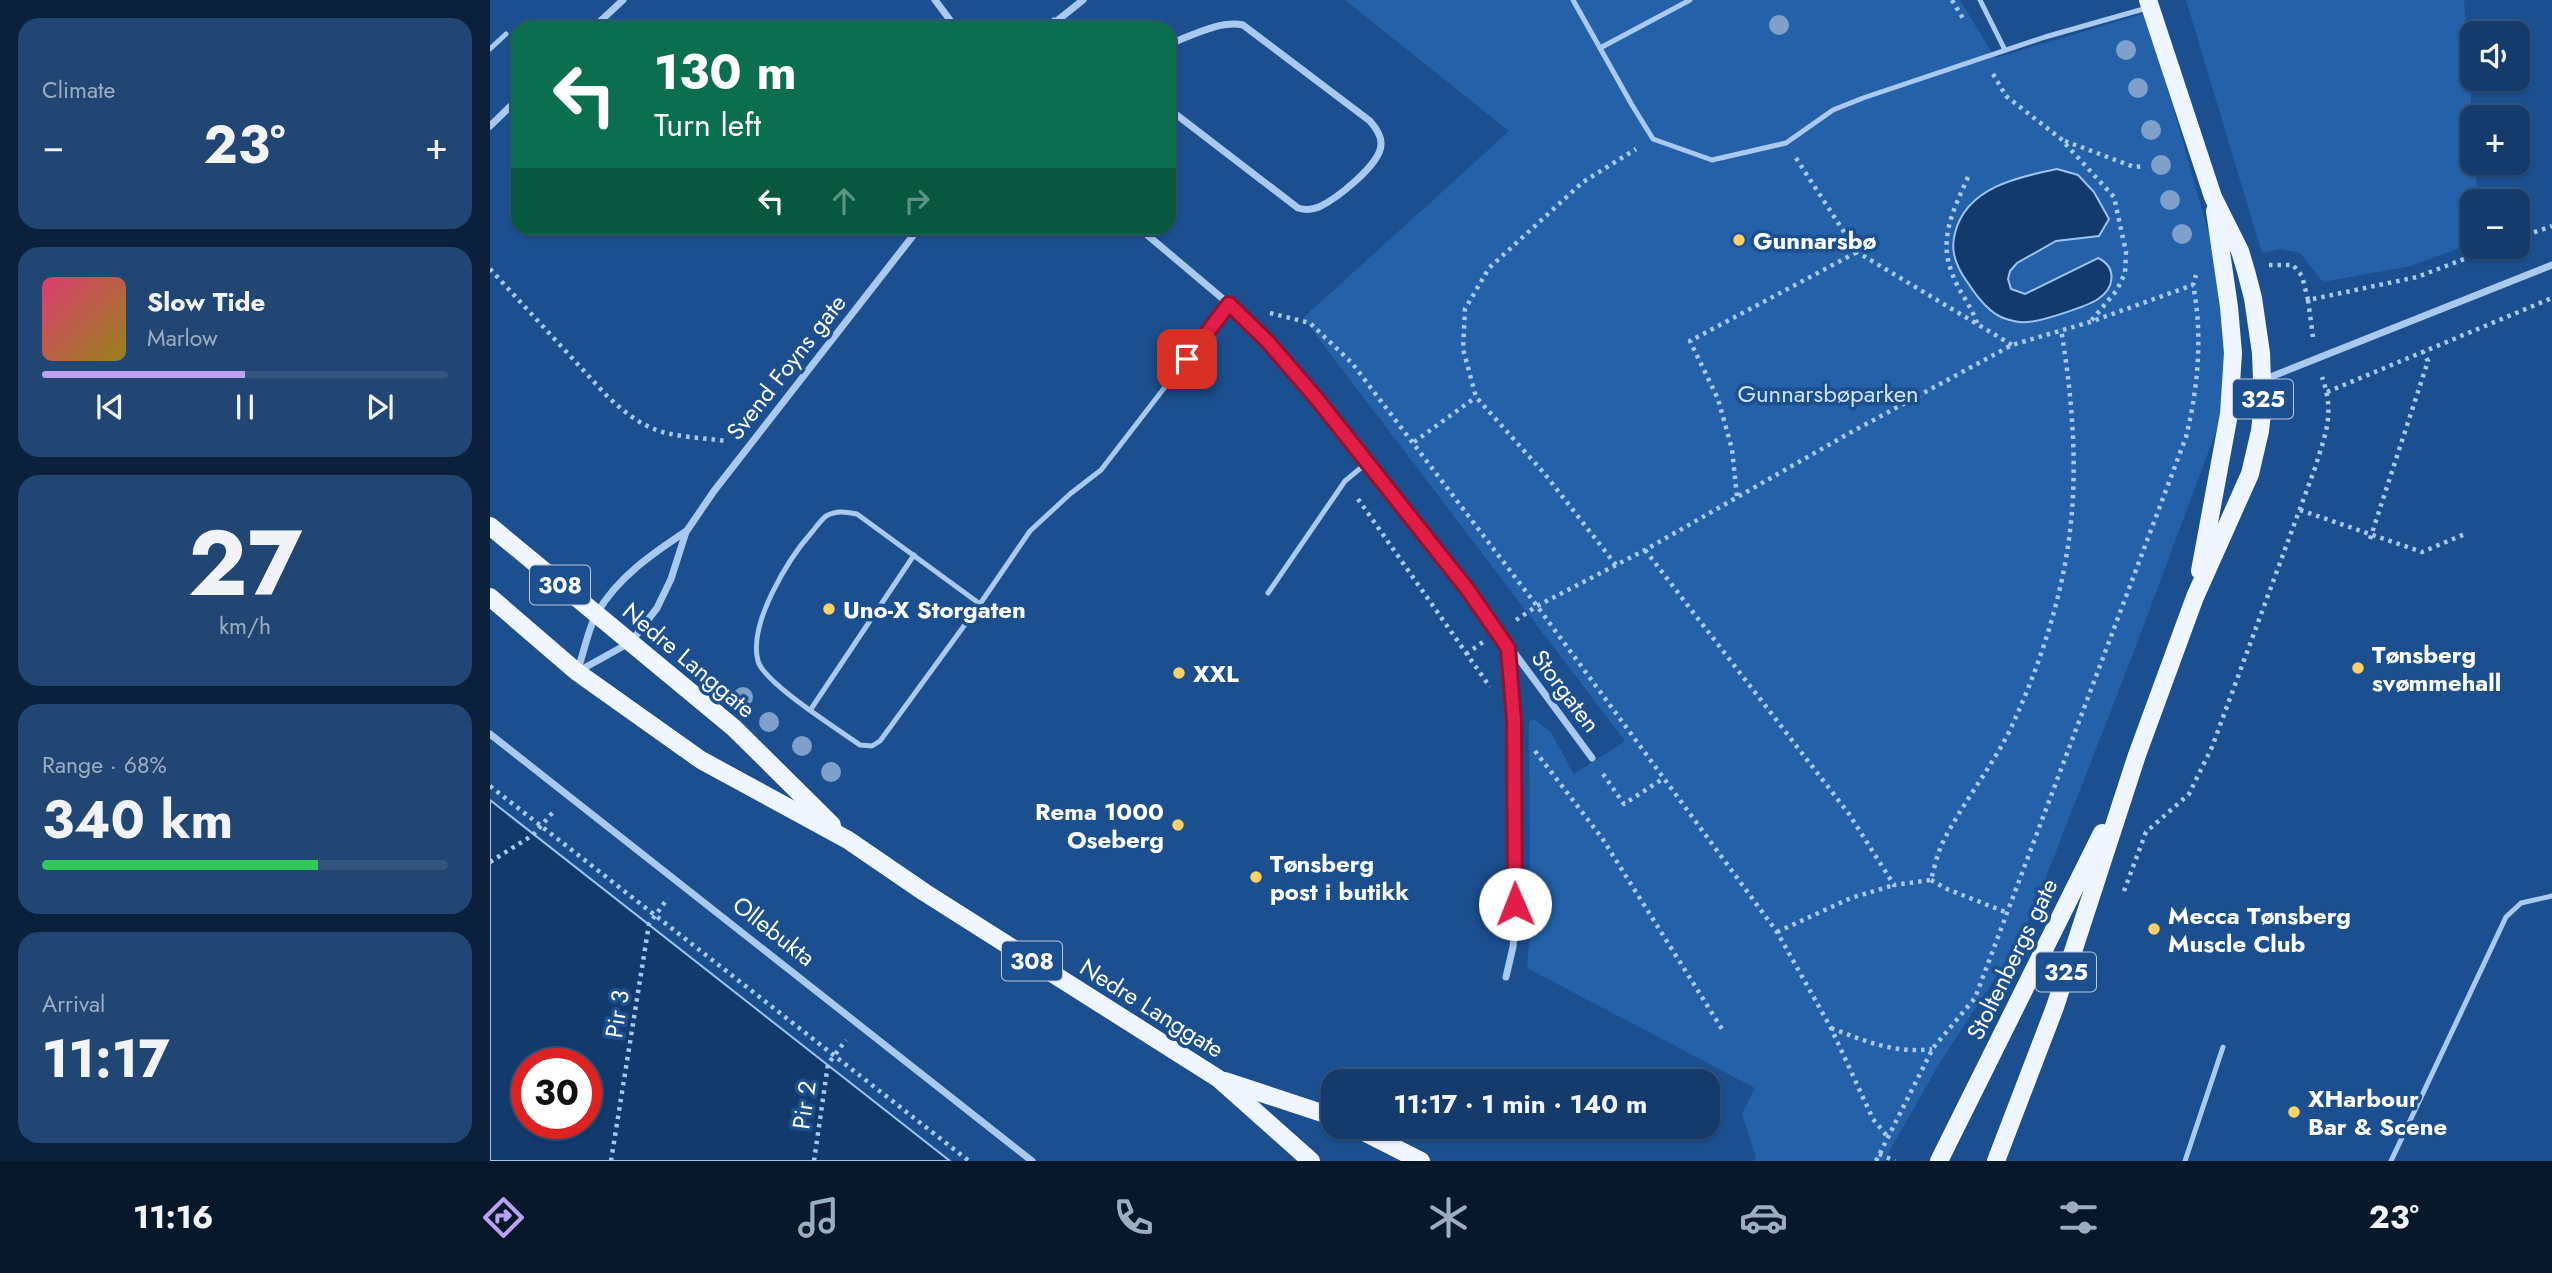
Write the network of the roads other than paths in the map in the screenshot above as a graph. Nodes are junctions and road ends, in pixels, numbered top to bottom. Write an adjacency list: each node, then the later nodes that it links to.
1 (623, 0): 8 (street)
2 (935, 0): 9 (street)
3 (1083, 0): 10 (street)
4 (1573, 0): 13 (lane)
5 (1690, 0): 13 (lane)
6 (1980, 0): 15 (lane)
7 (2149, 3): 15 (lane); 19 (main road, Stoltenbergs gate / 325)
8 (600, 21)
9 (951, 21)
10 (1055, 21)
11 (506, 34): 14 (lane)
12 (1176, 42): 17 (street)
13 (1600, 48): 15 (lane)
14 (490, 49)
15 (2005, 50)
16 (511, 106): 18 (street)
17 (1176, 114)
18 (490, 125)
19 (2213, 197): 24 (main road, Stoltenbergs gate / 325); 25 (main road, Stoltenbergs gate / 325)
20 (914, 235): 28 (street, Svend Foyns gate)
21 (1147, 235): 23 (street, Storgaten)
22 (2552, 265): 24 (street)
23 (1229, 304): 26 (street, Storgaten); 33 (lane)
24 (2263, 380): 25 (street); 32 (main road, Stoltenbergs gate / 325)
25 (2229, 415): 32 (main road, Stoltenbergs gate / 325)
26 (1368, 461): 30 (lane); 36 (street, Storgaten)
27 (490, 526): 34 (main road, Nedre Langgate / 308)
28 (686, 532): 34 (street, Svend Foyns gate); 35 (street, Svend Foyns gate)
29 (914, 555): 33 (lane); 38 (lane); 38 (lane)
30 (1268, 593)
31 (490, 597): 37 (main road, Nedre Langgate / 308)
32 (2195, 597): 41 (main road, Stoltenbergs gate / 325)
33 (980, 604): 38 (lane)
34 (596, 614): 35 (main road, Nedre Langgate / 308); 37 (street, Svend Foyns gate)
35 (631, 642): 37 (street, Svend Foyns gate); 42 (main road, Nedre Langgate / 308)
36 (1508, 648): 40 (street, Storgaten); 44 (street, Storgaten)
37 (577, 672): 42 (main road, Nedre Langgate / 308)
38 (811, 709)
39 (490, 734): 49 (street, Ollebukta)
40 (1592, 758)
41 (2128, 780): 52 (main road, Stoltenbergs gate / 325); 53 (main road, Stoltenbergs gate / 325)
42 (848, 840): 46 (main road, Nedre Langgate / 308)
43 (2552, 896): 55 (lane)
44 (1506, 977)
45 (2223, 1047): 54 (lane)
46 (1219, 1079): 47 (main road, Nedre Langgate / 308); 50 (main road, Nedre Langgate / 308)
47 (1321, 1113)
48 (1378, 1139): 51 (main road)
49 (1032, 1161)
50 (1311, 1161)
51 (1422, 1161)
52 (1939, 1161)
53 (1996, 1161)
54 (2185, 1161)
55 (2390, 1161)

